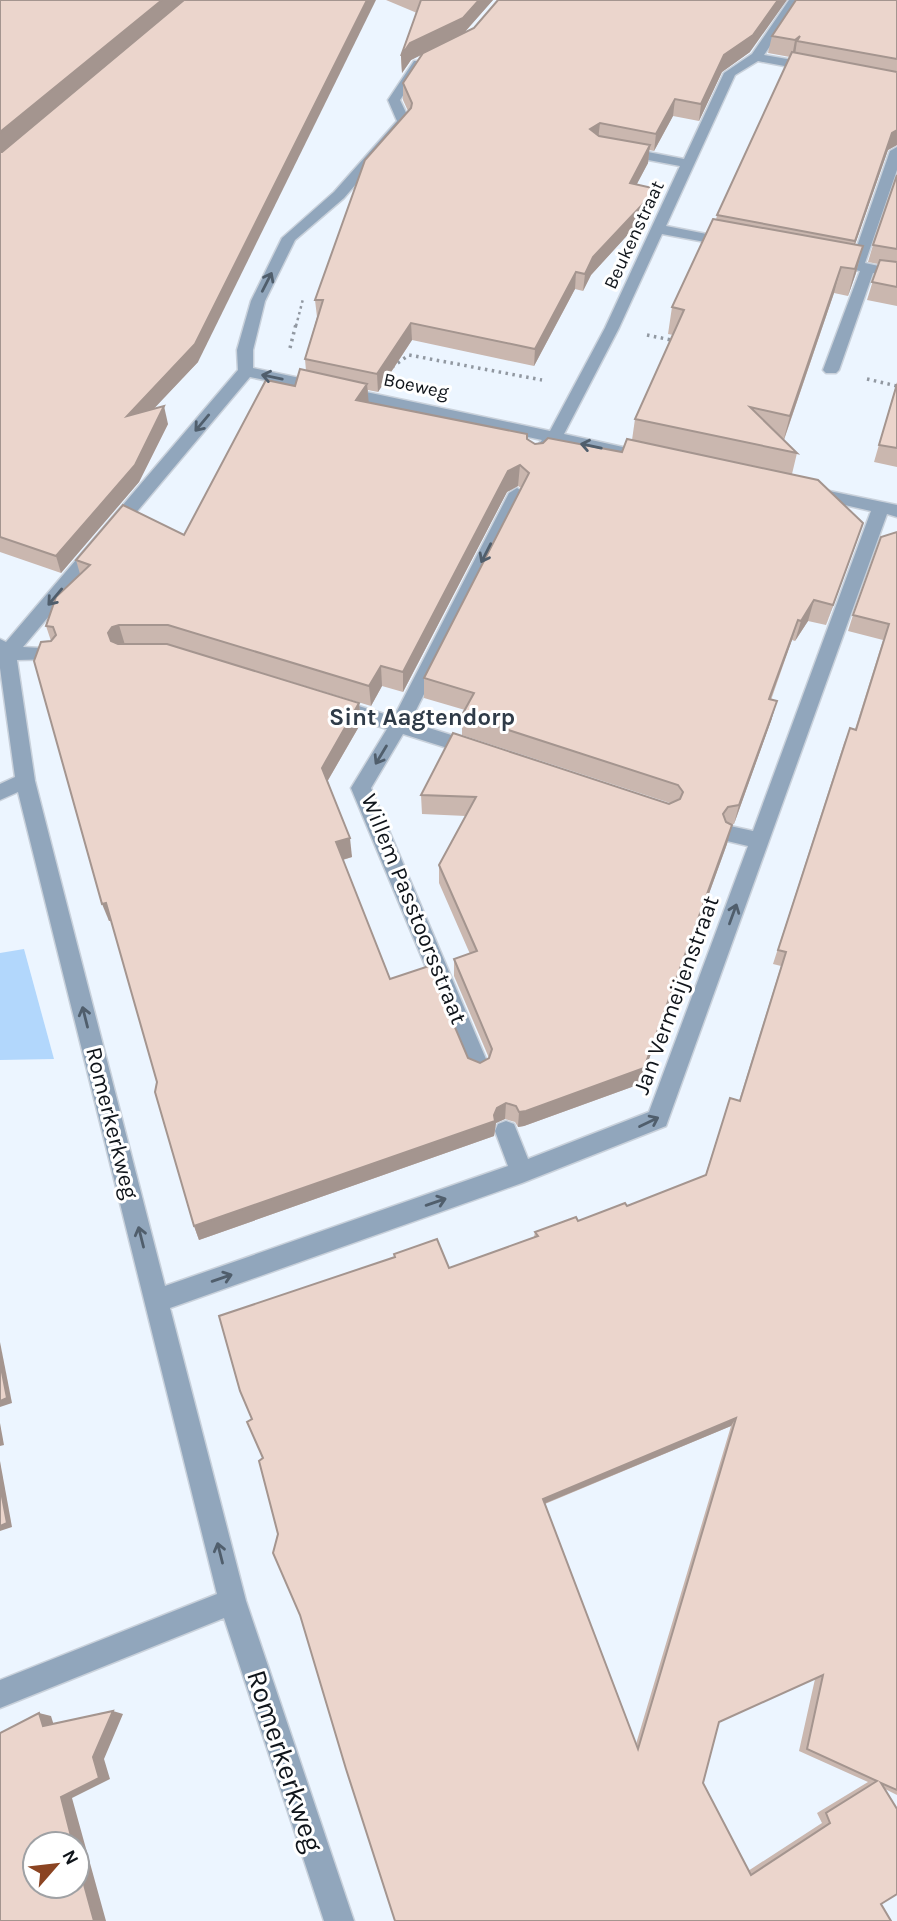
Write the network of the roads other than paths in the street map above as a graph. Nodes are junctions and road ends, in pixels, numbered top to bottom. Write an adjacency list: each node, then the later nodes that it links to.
1 (795, 0): 2 (street, Beukenstraat)
2 (756, 57): 4 (street); 7 (street, Beukenstraat)
3 (426, 60): 15 (street, one-way to 3)
4 (835, 72)
5 (611, 149): 7 (street)
6 (897, 151): 8 (street)
7 (689, 164): 9 (street, Beukenstraat)
8 (894, 172): 12 (street)
9 (659, 229): 10 (street); 16 (street, Beukenstraat)
10 (751, 246)
11 (817, 258): 12 (street)
12 (862, 267): 13 (street); 14 (street)
13 (897, 274)
14 (831, 370)
15 (246, 371): 16 (street, Boeweg, one-way to 15); 22 (street, one-way to 22)
16 (554, 438): 17 (street); 18 (street, Boeweg, one-way to 16)
17 (535, 458)
18 (649, 458)
19 (799, 490): 21 (street)
20 (517, 493): 25 (street, Willem Passtoorsstraat, one-way to 25)
21 (889, 509): 30 (street, Jan Vermeijenstraat)
22 (3, 650): 23 (street); 27 (street, Romerkerkweg)
23 (52, 654)
24 (319, 700): 25 (street)
25 (399, 725): 26 (street); 31 (street, Willem Passtoorsstraat, one-way to 31)
26 (488, 754)
27 (25, 782): 28 (street); 34 (street, Romerkerkweg, one-way to 27)
28 (0, 792)
29 (730, 834): 30 (street)
30 (760, 841): 33 (street, Jan Vermeijenstraat, one-way to 30)
31 (478, 1066)
32 (506, 1131): 33 (street)
33 (523, 1172): 34 (street, Jan Vermeijenstraat, one-way to 33)
34 (158, 1301): 35 (street, Romerkerkweg, one-way to 34)
35 (232, 1601): 36 (street); 37 (street, Romerkerkweg)
36 (0, 1693)
37 (339, 1921)

